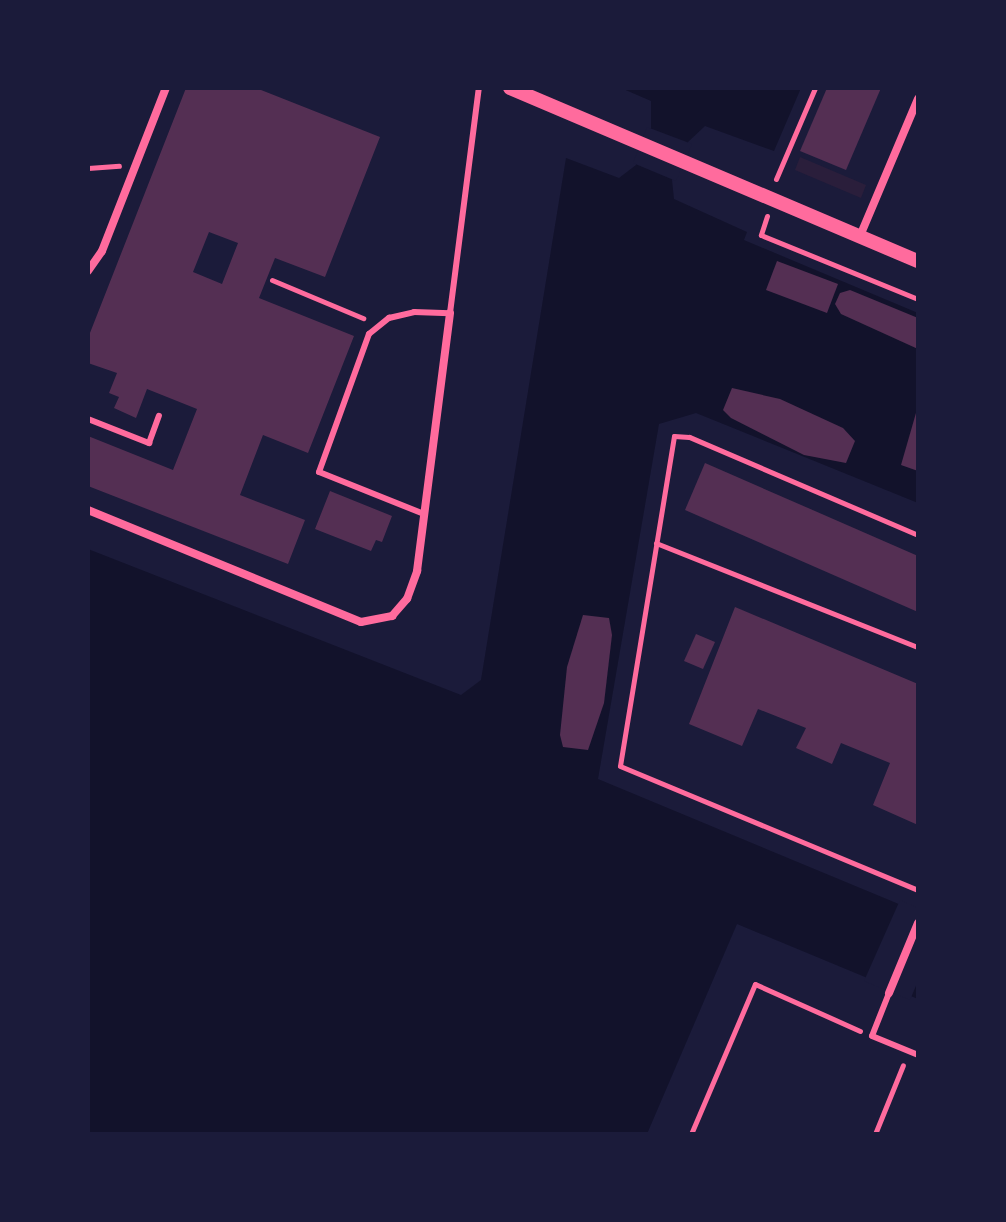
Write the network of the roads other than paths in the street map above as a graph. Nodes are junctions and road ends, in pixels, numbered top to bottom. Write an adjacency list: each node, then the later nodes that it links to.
1 (166, 88): 7 (street)
2 (479, 88): 8 (lane)
3 (510, 88): 5 (street)
4 (918, 99): 5 (street)
5 (860, 236): 6 (street)
6 (918, 261)
7 (88, 271)
8 (450, 313): 12 (street); 12 (lane)
9 (159, 416): 10 (lane)
10 (88, 419)
11 (88, 510): 12 (street)
12 (424, 514)
13 (918, 923): 14 (street)
14 (889, 993): 15 (lane)
15 (918, 1055)

